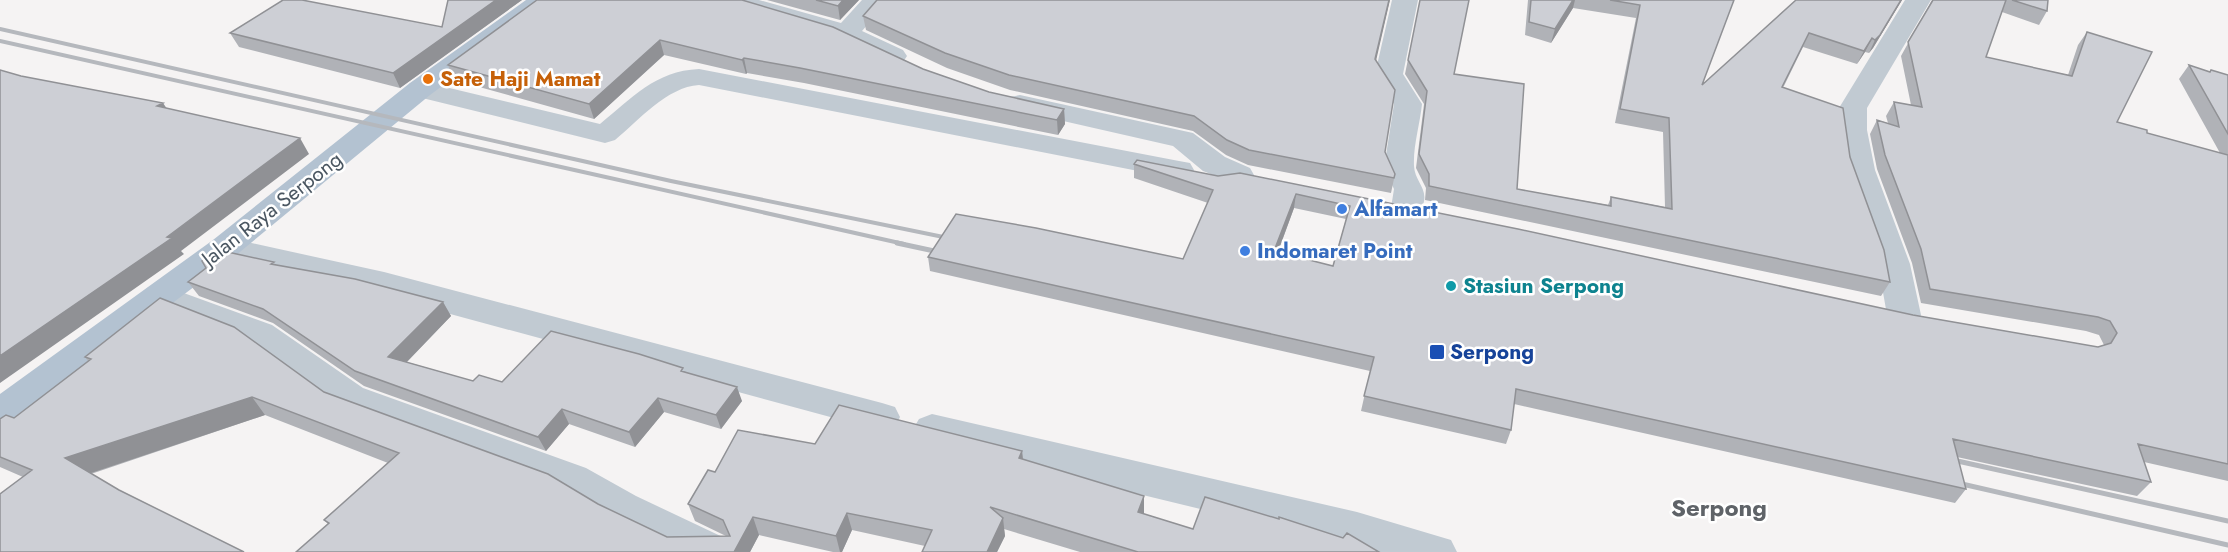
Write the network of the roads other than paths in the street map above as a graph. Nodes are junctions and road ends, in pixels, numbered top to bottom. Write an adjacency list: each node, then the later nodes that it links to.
1 (542, 0): 8 (main road, Jalan Raya Serpong)
2 (732, 0): 6 (street)
3 (876, 0): 6 (street)
4 (1405, 0): 10 (street)
5 (1918, 0): 13 (street)
6 (846, 33): 7 (street)
7 (916, 67)
8 (420, 89): 9 (street); 11 (main road, Jalan Raya Serpong)
9 (990, 95)
10 (1439, 214)
11 (224, 248): 12 (main road, Jalan Raya Serpong); 16 (street)
12 (159, 296): 14 (main road, Jalan Raya Serpong); 15 (street)
13 (1938, 321)
14 (0, 413)
15 (715, 552)
16 (1437, 552)

